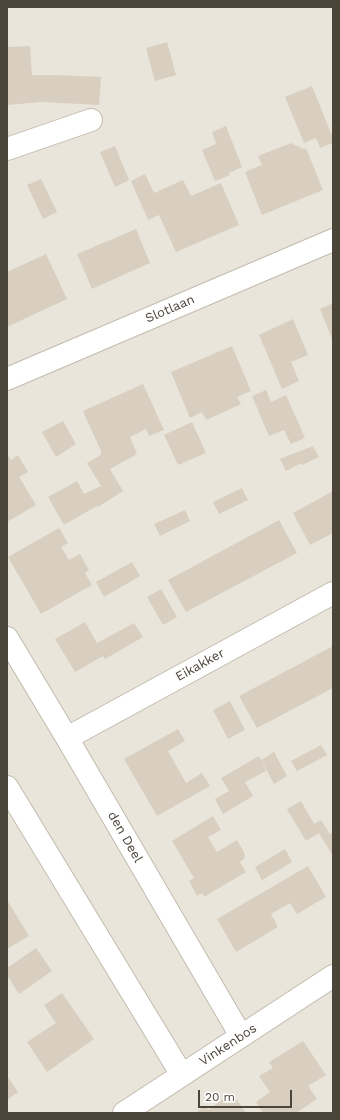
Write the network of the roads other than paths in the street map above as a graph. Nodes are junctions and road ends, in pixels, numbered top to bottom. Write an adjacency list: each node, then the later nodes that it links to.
1 (91, 120): 2 (street)
2 (7, 149)
3 (333, 240): 4 (street, Slotlaan)
4 (7, 379)
5 (333, 593): 7 (street, Eikakker)
6 (7, 638): 7 (street, den Deel)
7 (67, 738): 10 (street, den Deel)
8 (7, 786): 11 (street)
9 (333, 976): 10 (street, Vinkenbos)
10 (241, 1036): 11 (street, Vinkenbos)
11 (182, 1075): 12 (street, Vinkenbos)
12 (124, 1113)

